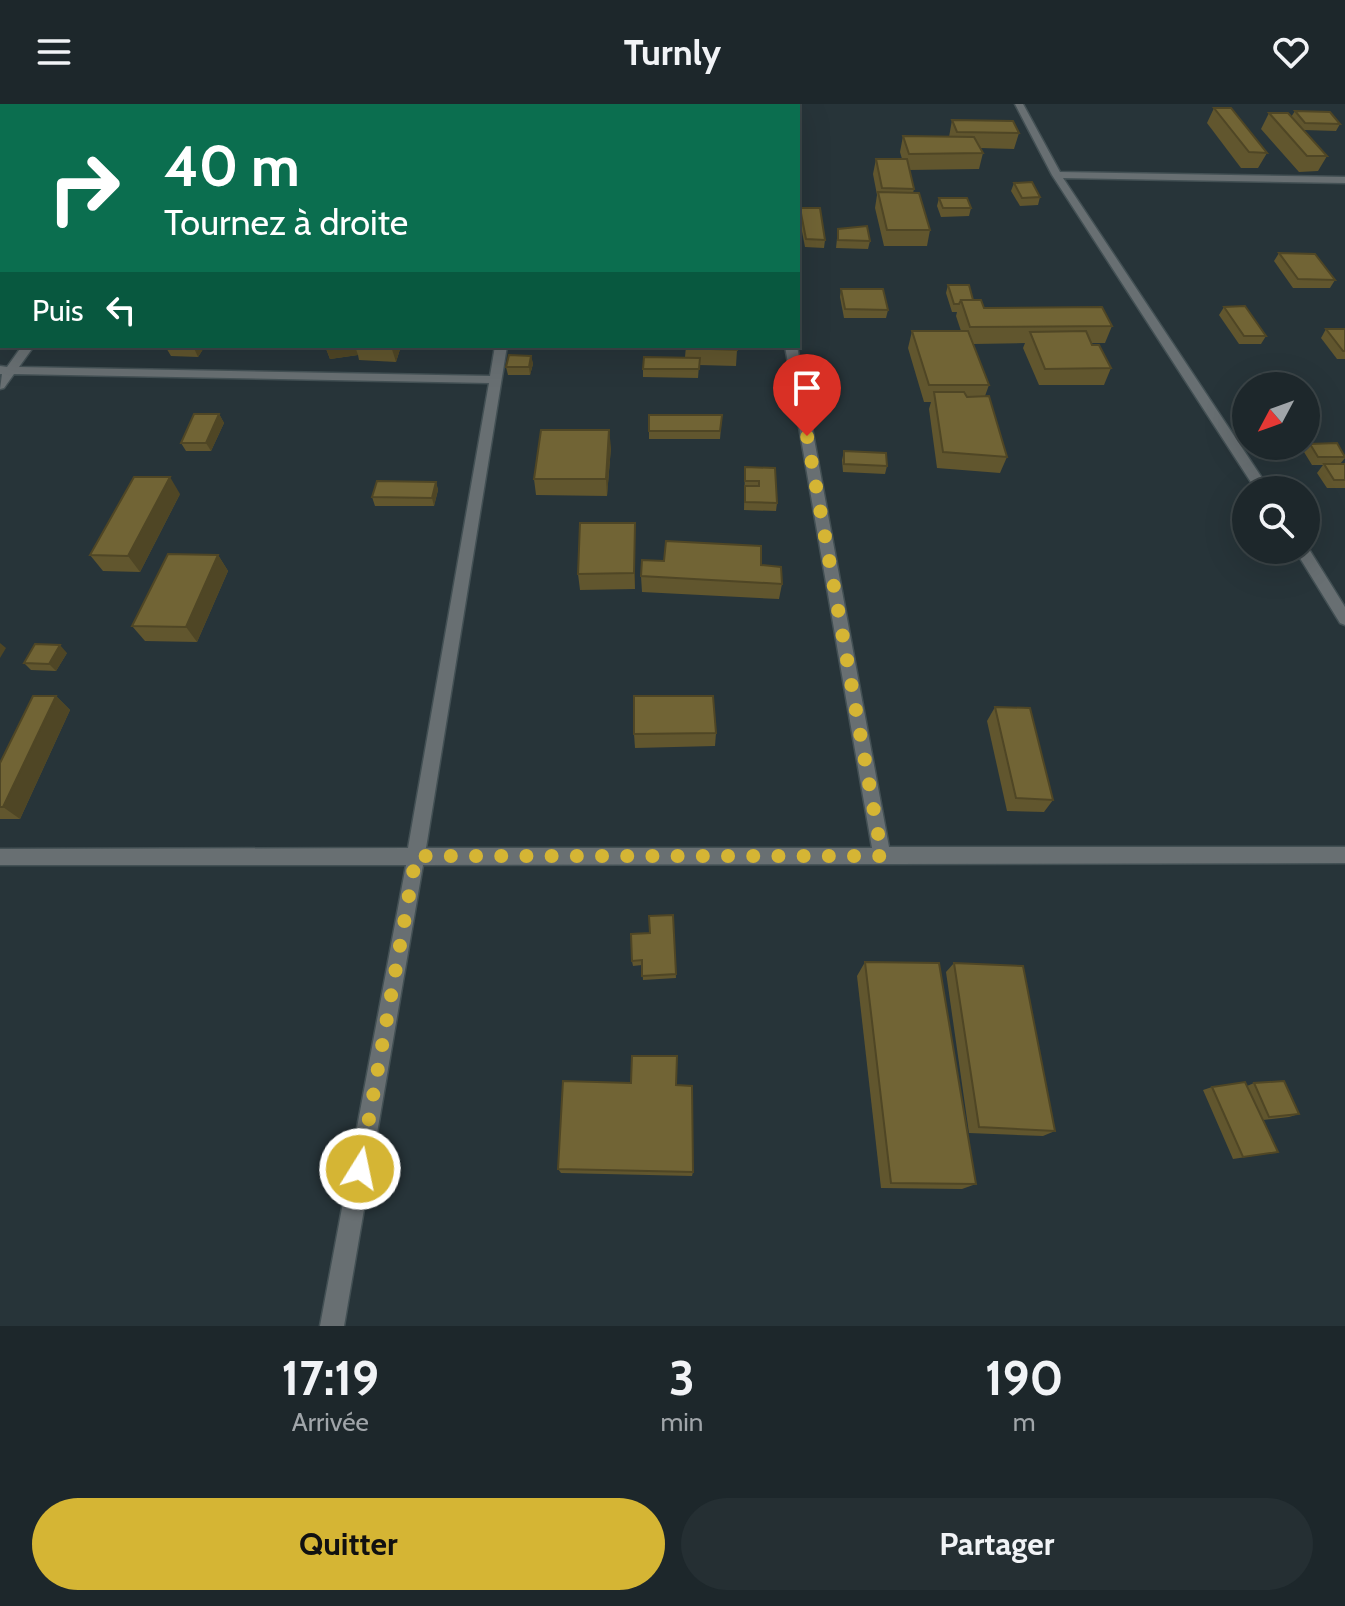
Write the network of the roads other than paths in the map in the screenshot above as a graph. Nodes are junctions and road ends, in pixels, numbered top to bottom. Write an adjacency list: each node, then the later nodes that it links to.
1 (1019, 104): 2 (street)
2 (1057, 175): 3 (street); 10 (street)
3 (1345, 180)
4 (26, 348): 7 (street)
5 (501, 348): 8 (street)
6 (791, 348): 16 (street)
7 (6, 370): 8 (street); 9 (street)
8 (494, 380): 15 (street)
9 (0, 385)
10 (1254, 476)
11 (1314, 564): 12 (street)
12 (1337, 592): 13 (street)
13 (1345, 619)
14 (1345, 855): 16 (street)
15 (416, 856): 16 (street); 17 (street); 18 (street)
16 (882, 856)
17 (0, 857)
18 (332, 1326)

